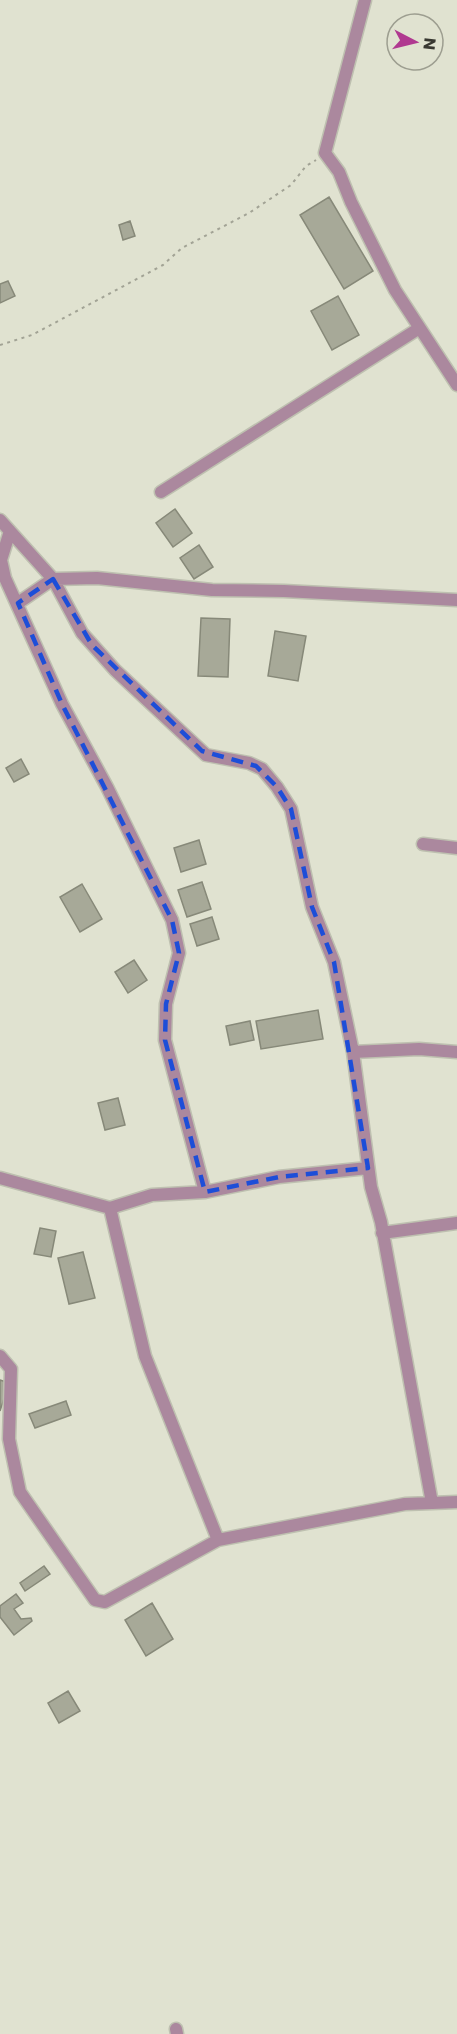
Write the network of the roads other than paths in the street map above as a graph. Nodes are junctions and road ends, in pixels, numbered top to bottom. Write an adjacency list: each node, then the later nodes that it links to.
1 (365, 0): 2 (street)
2 (418, 329): 3 (street); 4 (street)
3 (457, 386)
4 (161, 492)
5 (0, 520): 6 (street)
6 (10, 531): 7 (street); 8 (street)
7 (1, 561): 10 (street)
8 (53, 579): 9 (street); 10 (street); 13 (street)
9 (457, 600)
10 (18, 603): 17 (street)
11 (423, 844): 12 (street)
12 (457, 848)
13 (353, 1052): 14 (street); 15 (street)
14 (457, 1052)
15 (368, 1168): 17 (street); 20 (street)
16 (0, 1178): 18 (street)
17 (205, 1192): 18 (street)
18 (110, 1208): 24 (street)
19 (457, 1223): 20 (street)
20 (382, 1233): 23 (street)
21 (0, 1356): 24 (street)
22 (457, 1502): 23 (street)
23 (432, 1503): 24 (street)
24 (218, 1540)

